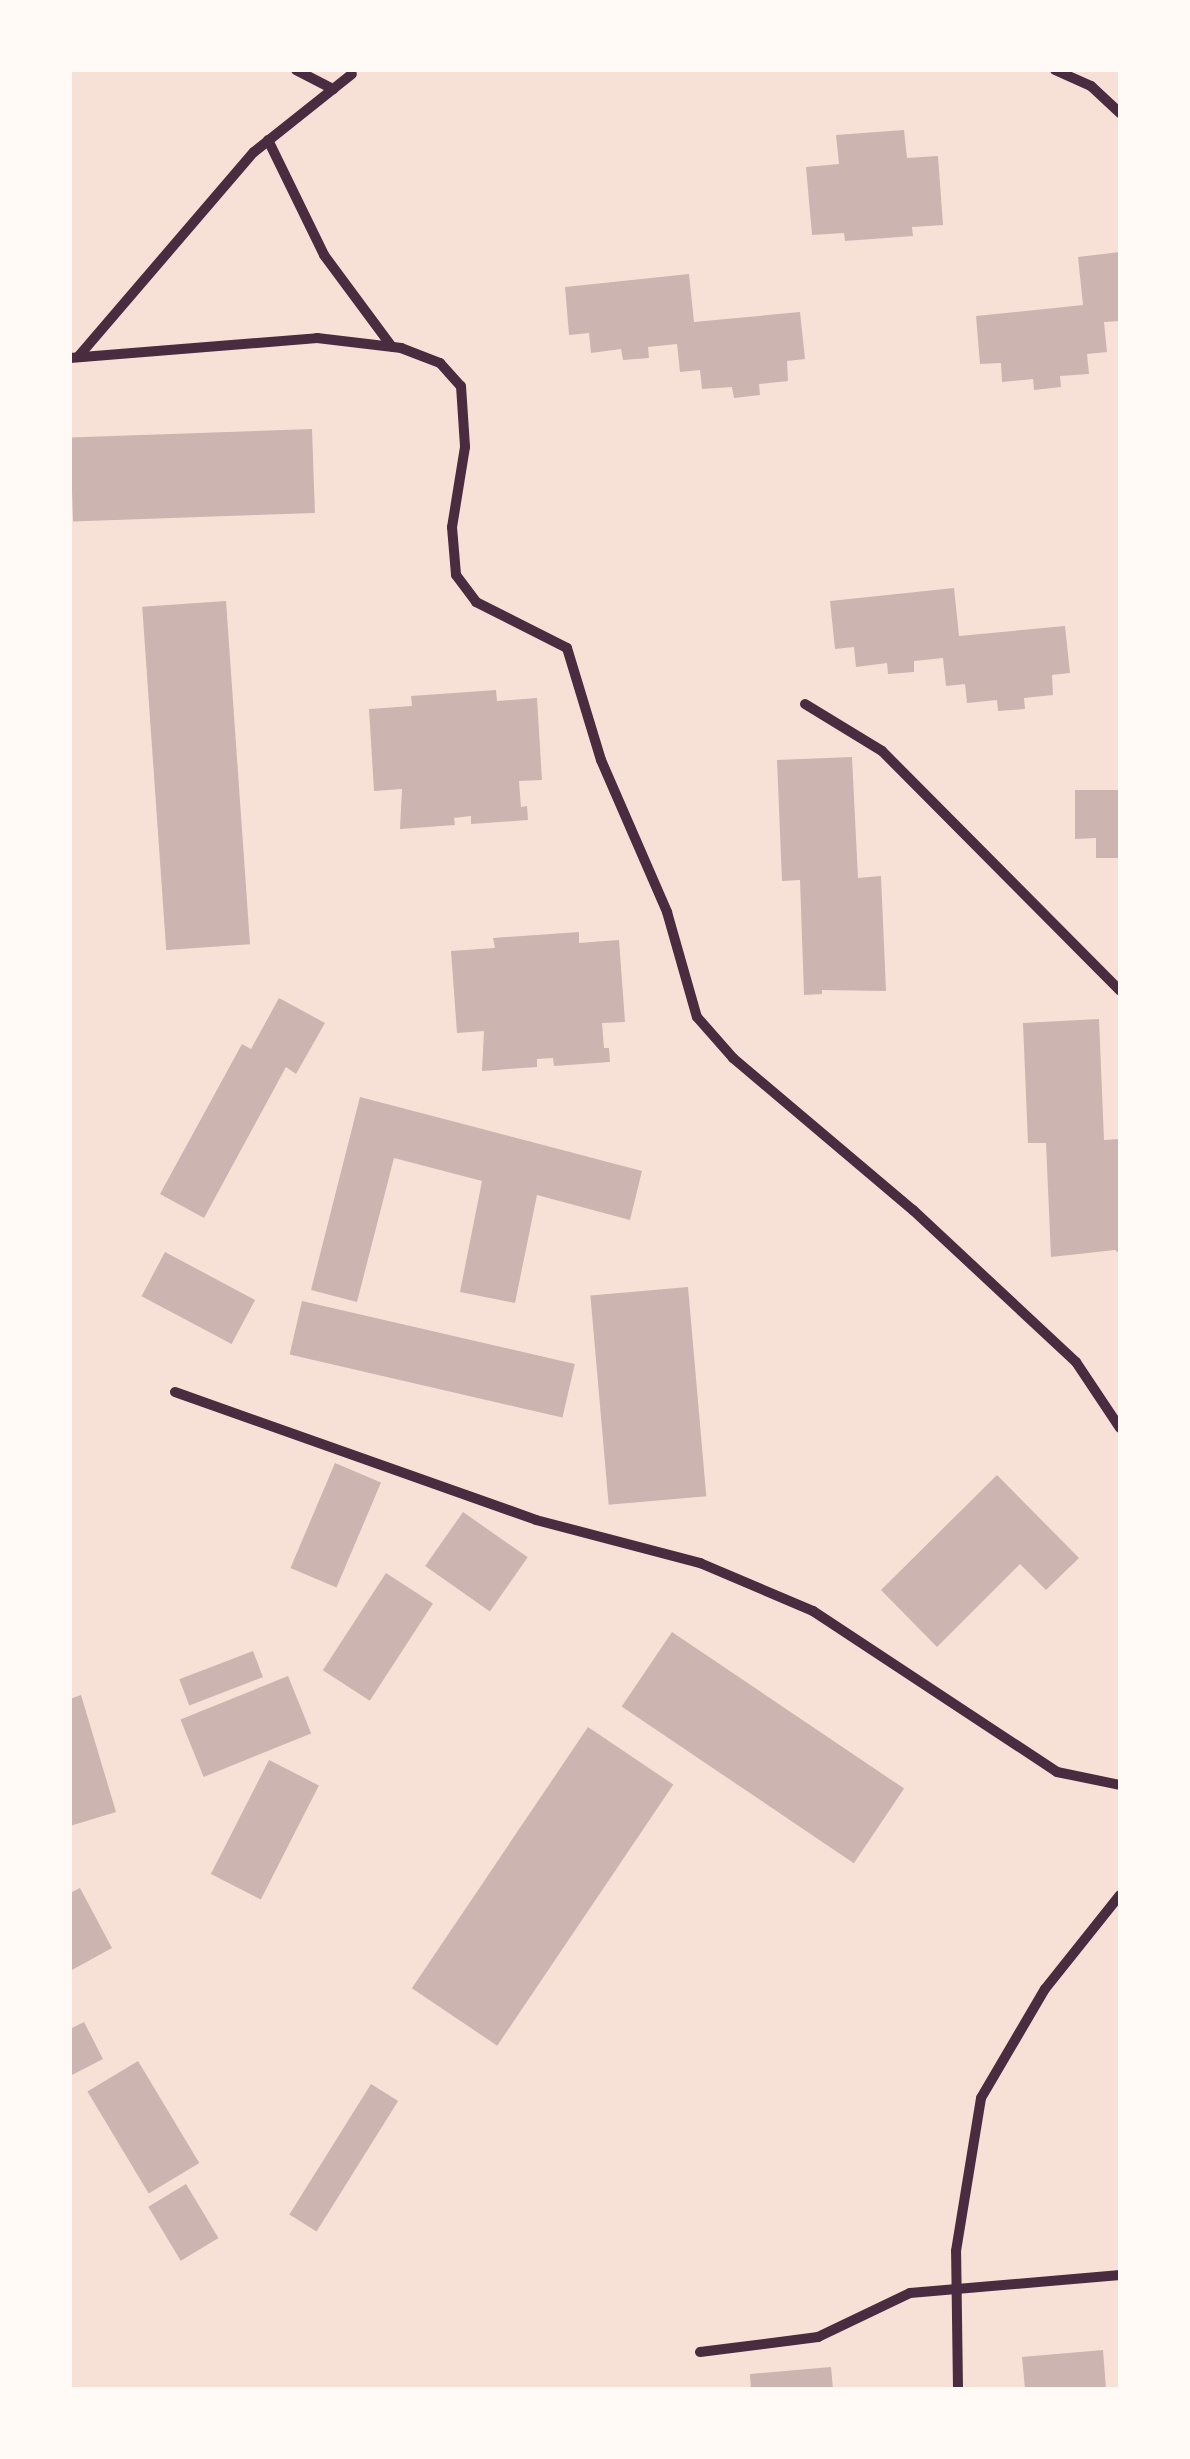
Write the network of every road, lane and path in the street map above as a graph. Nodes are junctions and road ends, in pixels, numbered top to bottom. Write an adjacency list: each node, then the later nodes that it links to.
1 (296, 70): 4 (street)
2 (1055, 70): 5 (street)
3 (352, 74): 4 (street)
4 (332, 89): 6 (street)
5 (1120, 113)
6 (268, 140): 7 (street); 8 (street)
7 (392, 347): 8 (street); 12 (street)
8 (74, 358)
9 (805, 704): 10 (street)
10 (1120, 990)
11 (176, 1392): 13 (street)
12 (1120, 1428)
13 (1120, 1785)
14 (1120, 1894): 16 (street)
15 (1120, 2275): 16 (street)
16 (956, 2288): 17 (street); 18 (street)
17 (700, 2352)
18 (958, 2389)

